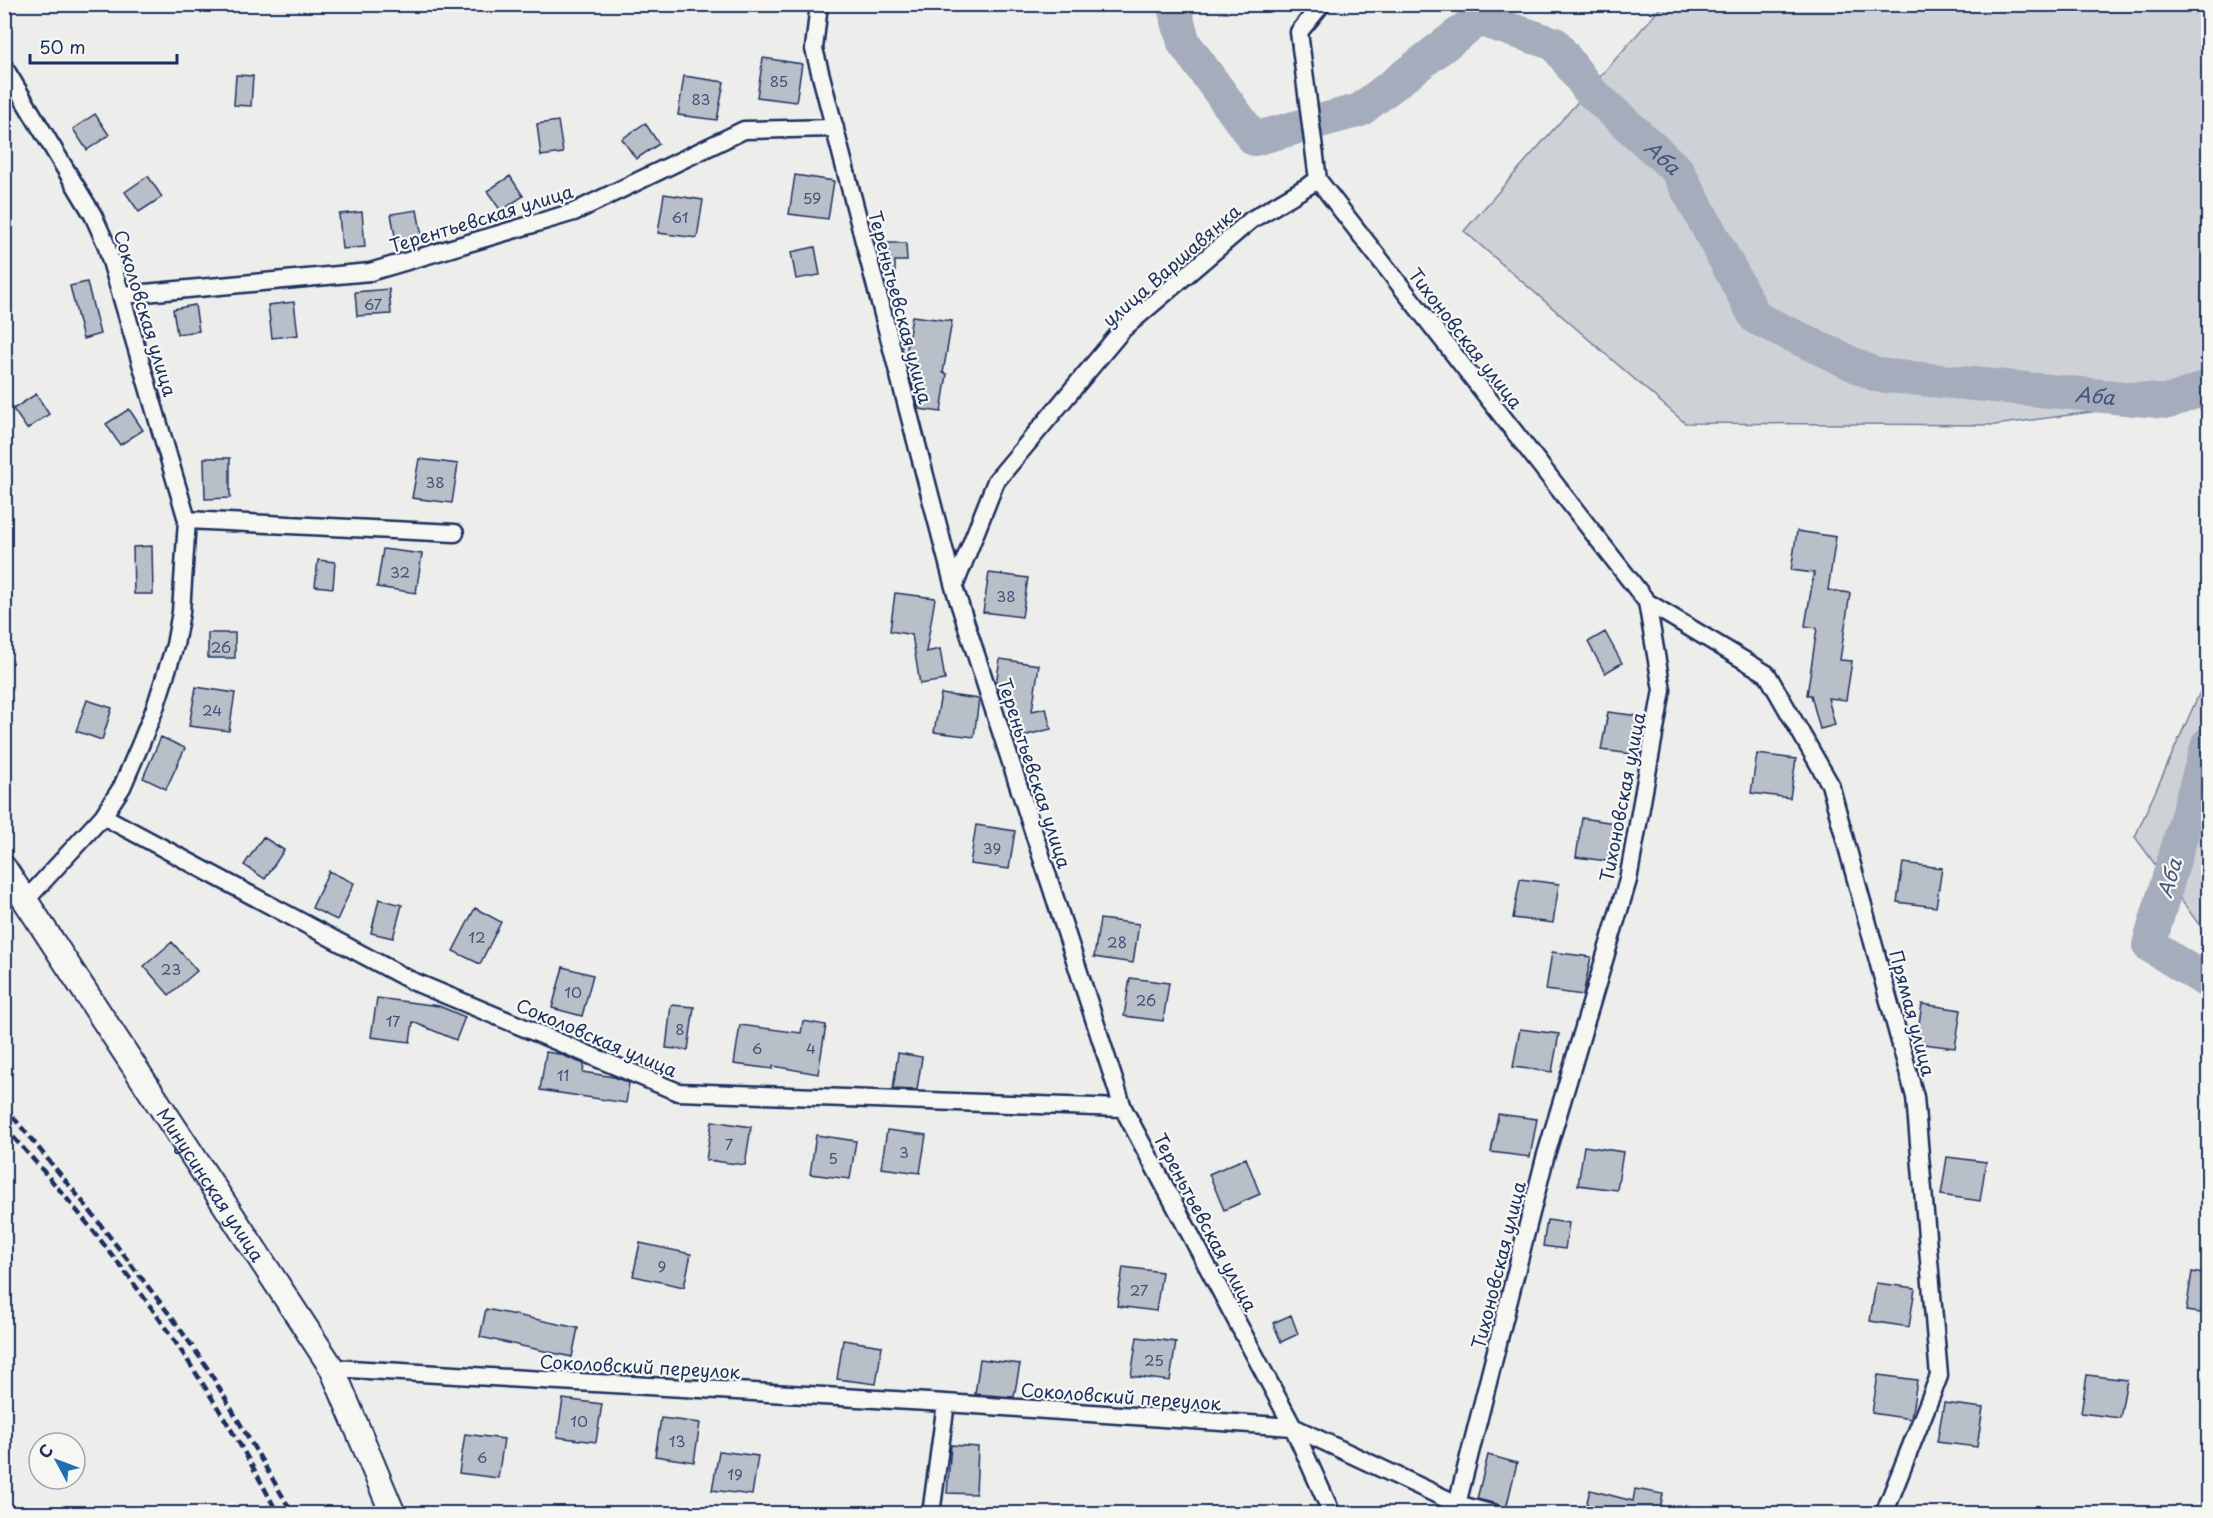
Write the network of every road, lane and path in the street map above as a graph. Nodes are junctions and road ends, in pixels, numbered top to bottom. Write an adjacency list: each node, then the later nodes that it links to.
1 (819, 4): 4 (street, Тереньтьевская улица)
2 (1322, 4): 5 (street)
3 (4, 67): 6 (street, Соколовская улица)
4 (835, 128): 6 (street, Терентьевская улица); 9 (street, Тереньтьевская улица)
5 (1318, 180): 9 (street, улица Варшавянка); 10 (street, Тихоновская улица)
6 (123, 295): 7 (street, Соколовская улица)
7 (187, 520): 8 (street); 11 (street, Соколовская улица)
8 (455, 533)
9 (954, 587): 14 (street, Тереньтьевская улица)
10 (1647, 602): 18 (street, Тихоновская улица); 23 (street, Прямая улица)
11 (103, 816): 13 (street, Соколовская улица); 14 (street, Соколовская улица)
12 (4, 868): 13 (main road, Минусинская улица)
13 (26, 900): 15 (main road, Минусинская улица)
14 (1123, 1108): 17 (street, Тереньтьевская улица)
15 (332, 1368): 16 (street, Соколовский переулок); 19 (main road, Минусинская улица)
16 (946, 1403): 17 (street, Соколовский переулок); 20 (street)
17 (1293, 1427): 18 (street); 21 (street, Тереньтьевская улица)
18 (1458, 1509): 22 (street)
19 (393, 1514)
20 (931, 1514)
21 (1332, 1514)
22 (1494, 1514)
23 (1884, 1514)

